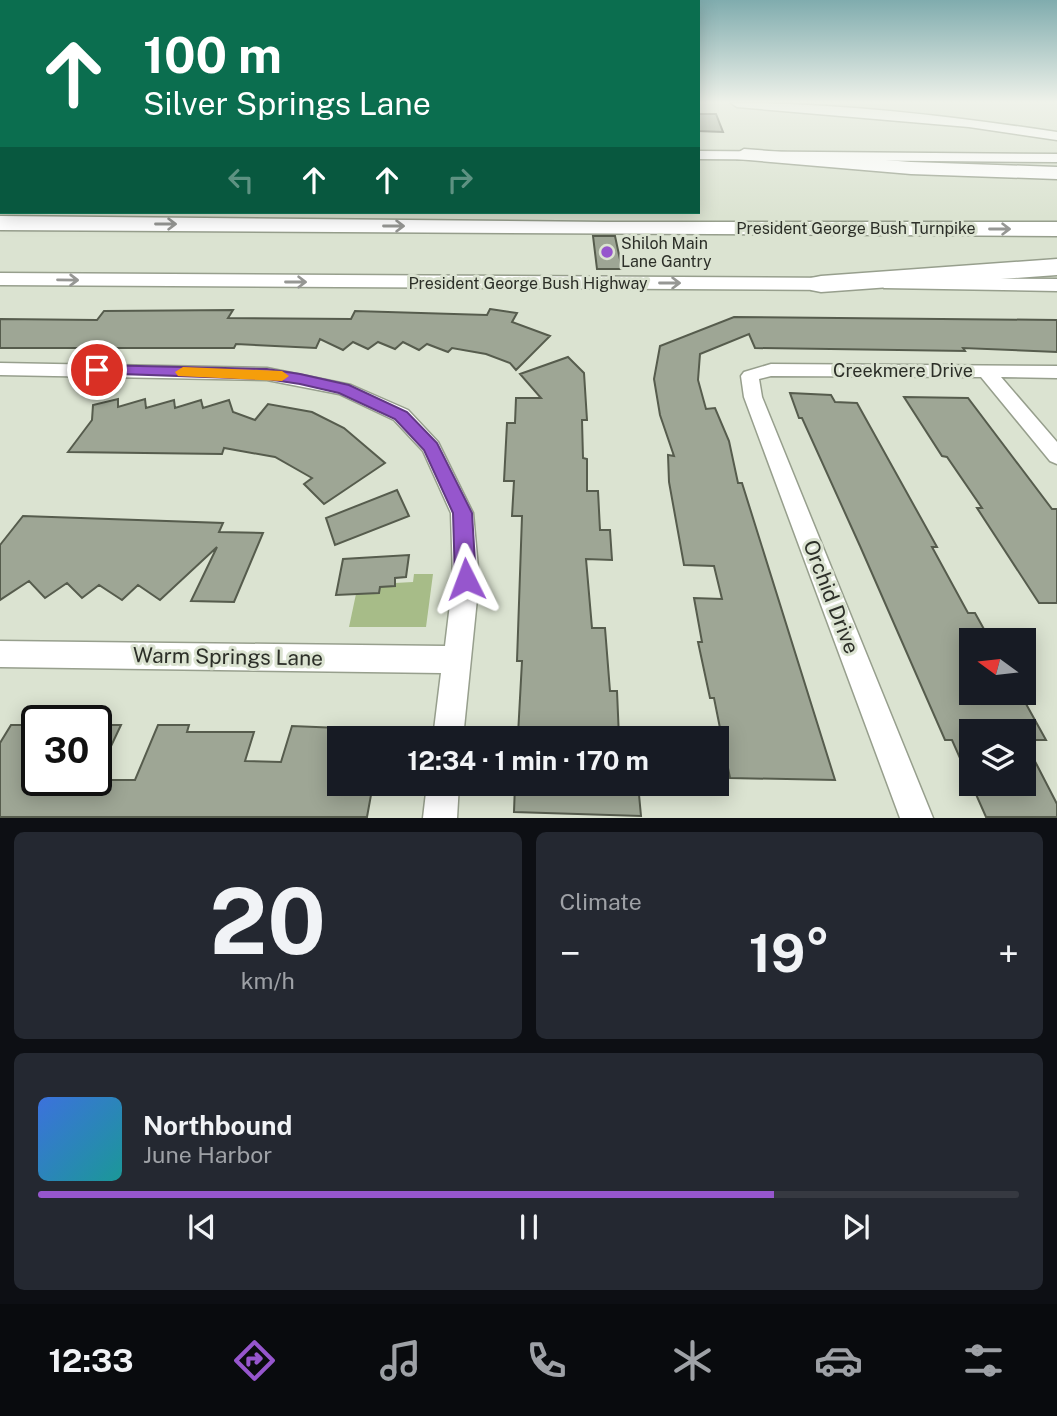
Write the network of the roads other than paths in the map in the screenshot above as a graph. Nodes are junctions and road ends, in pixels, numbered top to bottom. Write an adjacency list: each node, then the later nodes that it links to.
1 (1051, 141): 4 (main road)
2 (700, 155): 3 (main road)
3 (744, 155): 4 (highway)
4 (1056, 163)
5 (700, 208): 6 (highway, President George Bush Turnpike)
6 (1057, 209)
7 (0, 223): 8 (highway, President George Bush Turnpike, one-way to 8)
8 (1051, 240)
9 (1057, 267): 11 (highway)
10 (0, 279): 11 (main road, President George Bush Highway, one-way to 11)
11 (821, 284): 12 (main road, President George Bush Highway)
12 (1057, 285)
13 (0, 369): 19 (street)
14 (986, 372): 15 (street, Creekmere Drive); 16 (street, Creekmere Drive); 17 (street)
15 (1057, 372)
16 (750, 376): 23 (street, Orchid Drive)
17 (1057, 456)
18 (0, 654): 19 (street, Warm Springs Lane)
19 (456, 660): 20 (street)
20 (449, 726)
21 (442, 796): 22 (street)
22 (440, 817)
23 (917, 817)

